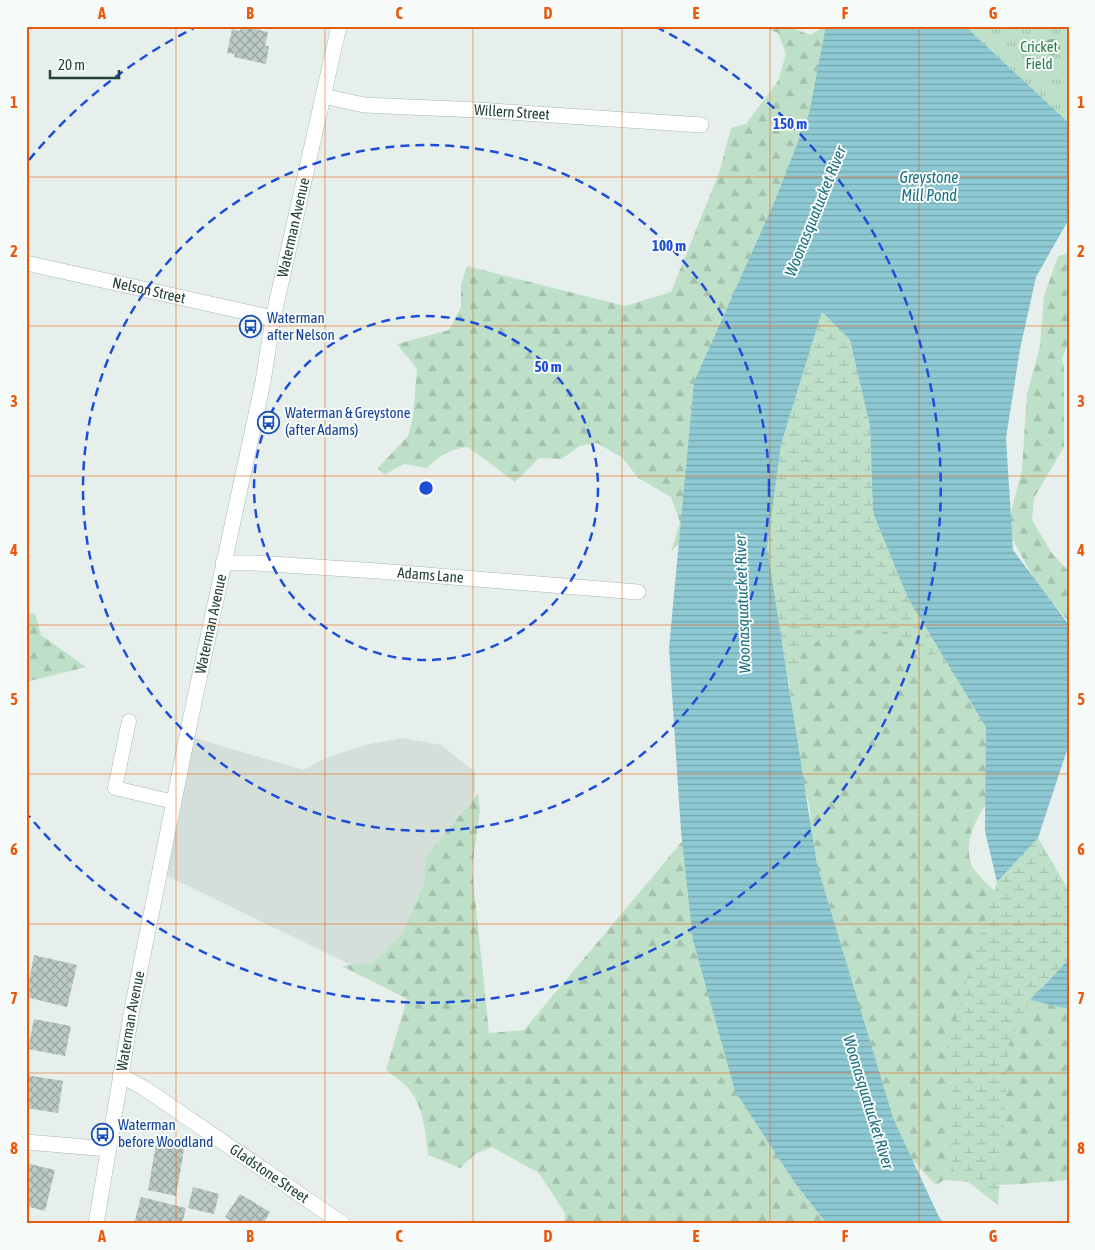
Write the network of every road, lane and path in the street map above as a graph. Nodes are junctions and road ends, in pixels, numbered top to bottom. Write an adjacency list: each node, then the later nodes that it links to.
1 (339, 26): 2 (street, Waterman Avenue)
2 (323, 96): 3 (street, Willern Street); 5 (street, Waterman Avenue)
3 (701, 125)
4 (26, 263): 5 (street, Nelson Street)
5 (274, 318): 6 (street, Waterman Avenue)
6 (223, 563): 7 (street, Adams Lane); 9 (street, Waterman Avenue)
7 (638, 592)
8 (128, 721): 9 (lane)
9 (174, 802): 10 (street, Waterman Avenue)
10 (120, 1075): 12 (street, Waterman Avenue); 14 (street, Gladstone Street)
11 (26, 1142): 12 (street)
12 (109, 1149): 13 (street, Waterman Avenue)
13 (96, 1224)
14 (343, 1224)

